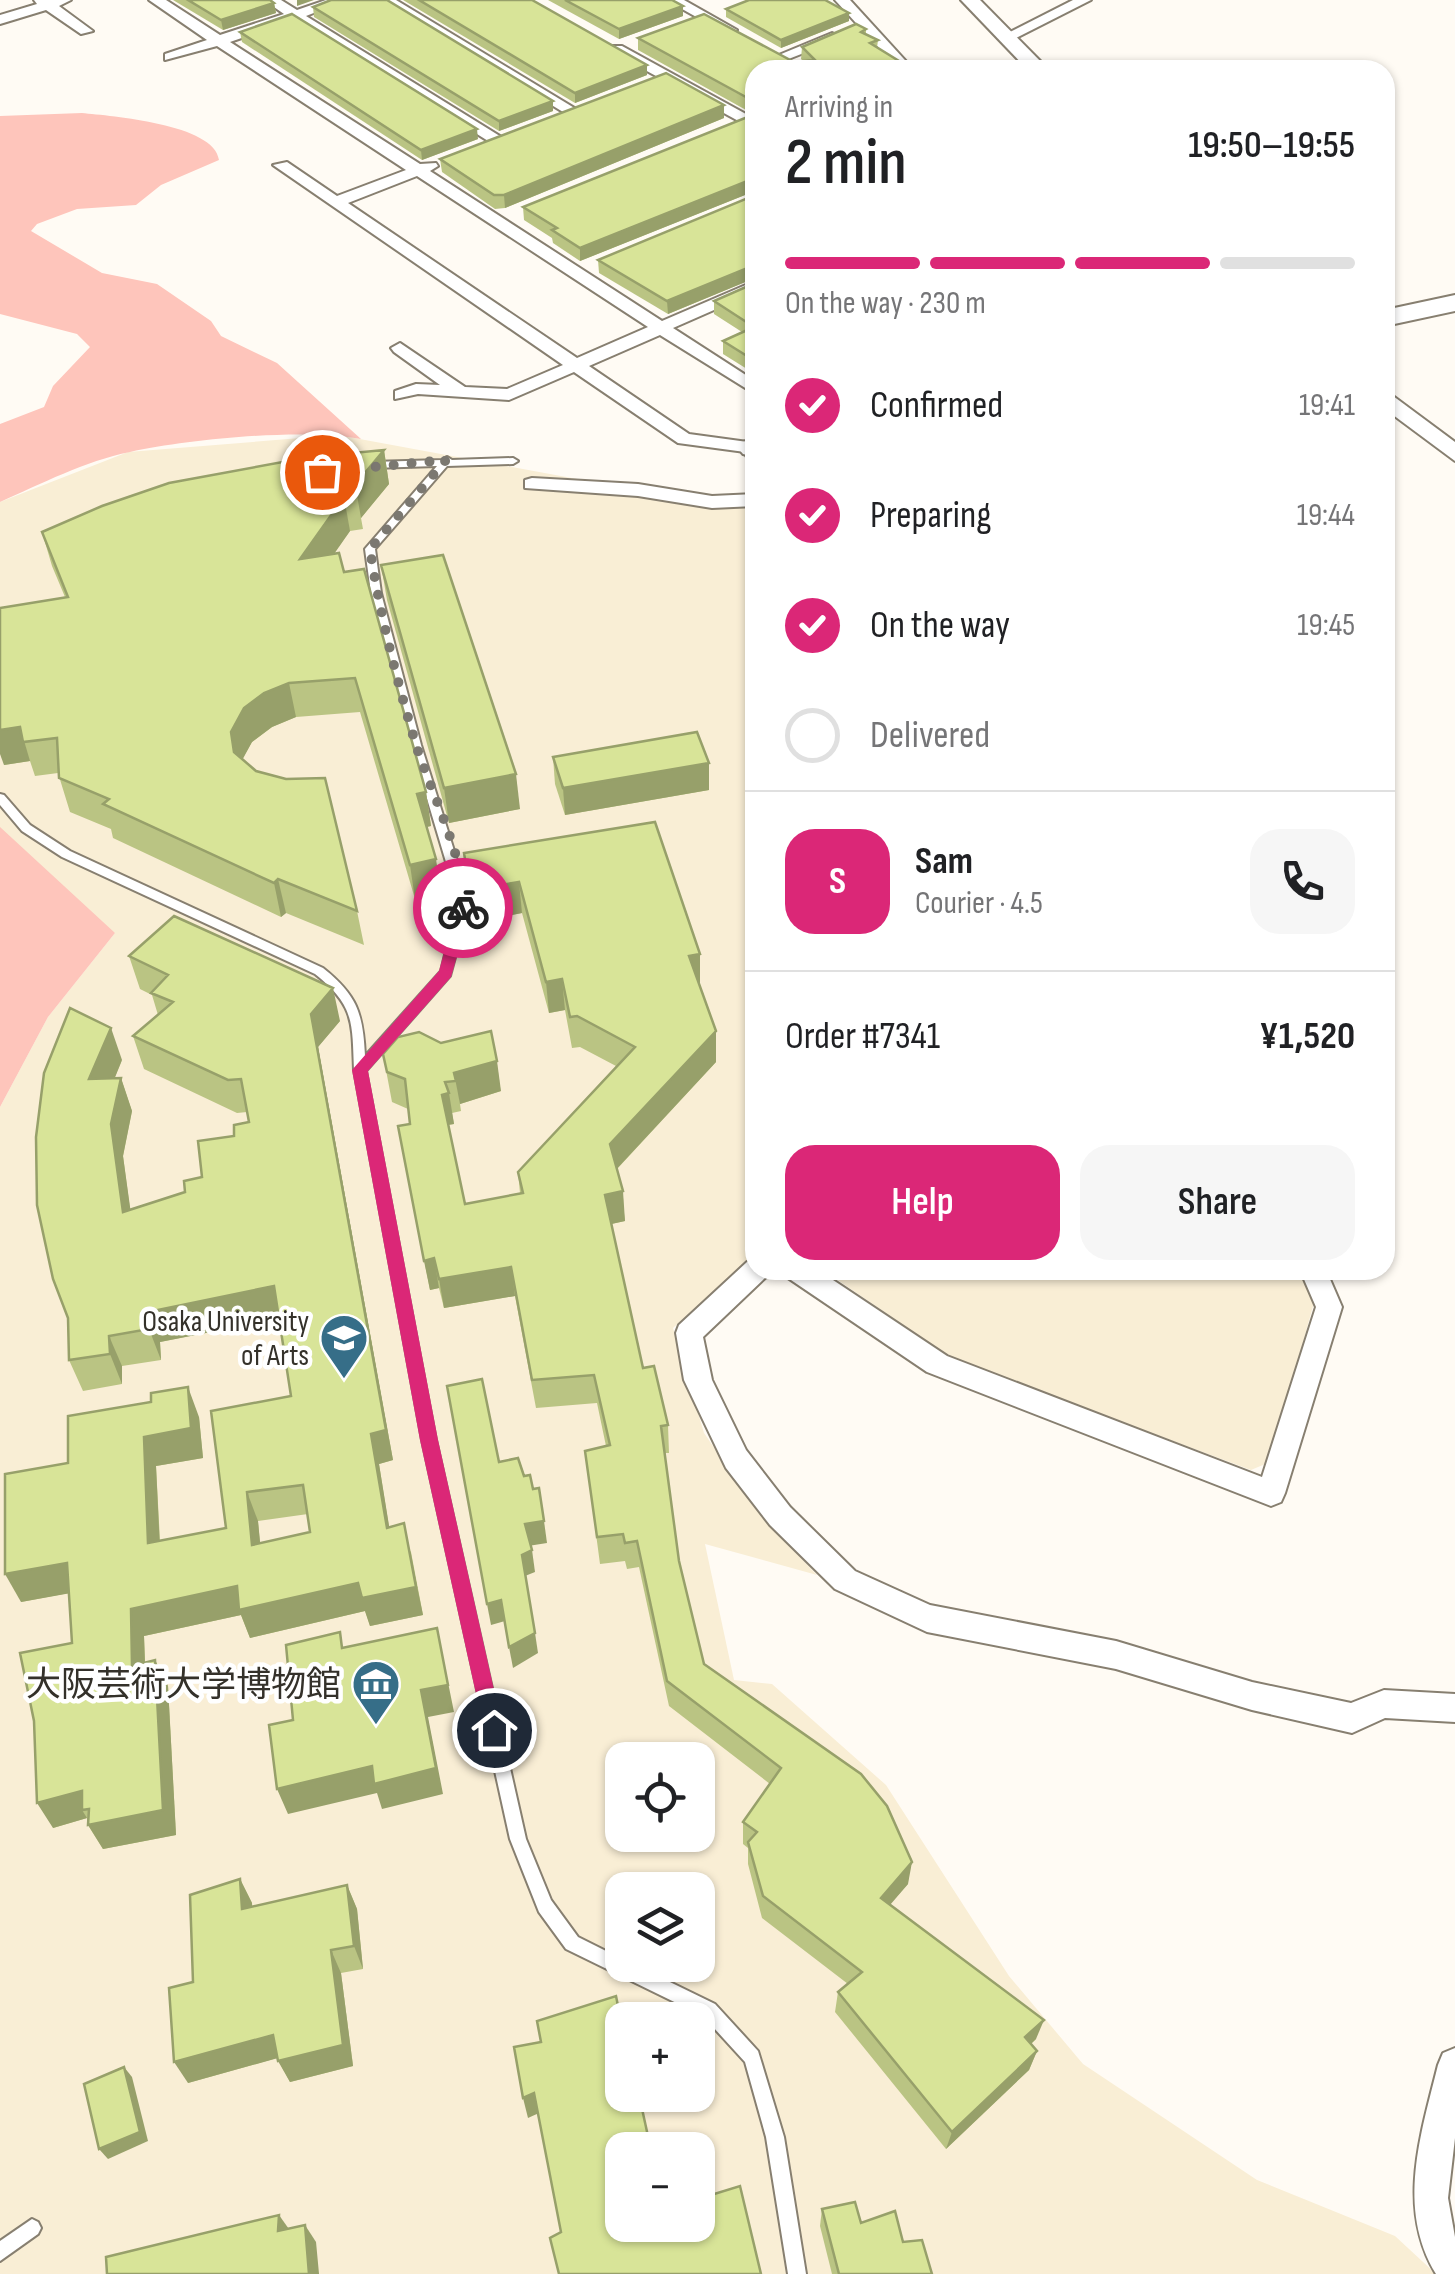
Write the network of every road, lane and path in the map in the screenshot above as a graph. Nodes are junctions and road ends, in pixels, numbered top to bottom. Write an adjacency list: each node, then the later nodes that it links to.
1 (64, 0): 10 (street)
2 (156, 0): 19 (street)
3 (271, 0): 11 (street)
4 (340, 0): 11 (street)
5 (386, 0): 29 (street)
6 (673, 0): 12 (street)
7 (842, 0): 15 (street)
8 (970, 0): 17 (street)
9 (1084, 0): 17 (street)
10 (44, 2): 13 (street); 16 (street)
11 (295, 14): 19 (street); 33 (street)
12 (713, 14): 14 (street); 20 (street)
13 (0, 20)
14 (688, 24)
15 (864, 24): 24 (street); 27 (street)
16 (86, 31)
17 (1006, 36): 28 (street)
18 (600, 39): 22 (street)
19 (218, 40): 25 (street); 36 (street)
20 (751, 41)
21 (635, 42): 22 (street)
22 (617, 49): 30 (street)
23 (766, 49): 24 (street)
24 (781, 57): 26 (street)
25 (170, 58)
26 (787, 60)
27 (898, 60)
28 (1030, 60)
29 (574, 112)
30 (745, 120)
31 (745, 123): 32 (street)
32 (727, 127)
33 (498, 141)
34 (450, 158): 36 (street)
35 (280, 165): 37 (street)
36 (419, 170): 37 (street); 39 (street)
37 (336, 202): 47 (street)
38 (514, 214): 39 (street)
39 (496, 221): 41 (street)
40 (593, 266): 41 (street)
41 (575, 273): 45 (street)
42 (745, 294): 45 (street)
43 (1455, 303): 44 (main road)
44 (1395, 316)
45 (660, 327): 47 (street); 48 (street)
46 (400, 348): 49 (street)
47 (574, 366): 49 (street); 52 (street)
48 (745, 383)
49 (462, 392): 50 (street)
50 (402, 395)
51 (1395, 405): 53 (street)
52 (745, 449)
53 (1455, 454)
54 (446, 460): 55 (lane); 56 (lane); 60 (lane)
55 (514, 461)
56 (352, 467)
57 (532, 484): 58 (street)
58 (745, 500)
59 (0, 798): 60 (lane)
60 (360, 1070): 69 (lane)
61 (745, 1280): 64 (street)
62 (812, 1280): 63 (street)
63 (1317, 1280)
64 (1455, 1708)
65 (1455, 2065): 68 (street)
66 (32, 2228): 67 (lane)
67 (0, 2252)
68 (1455, 2272)
69 (796, 2274)

